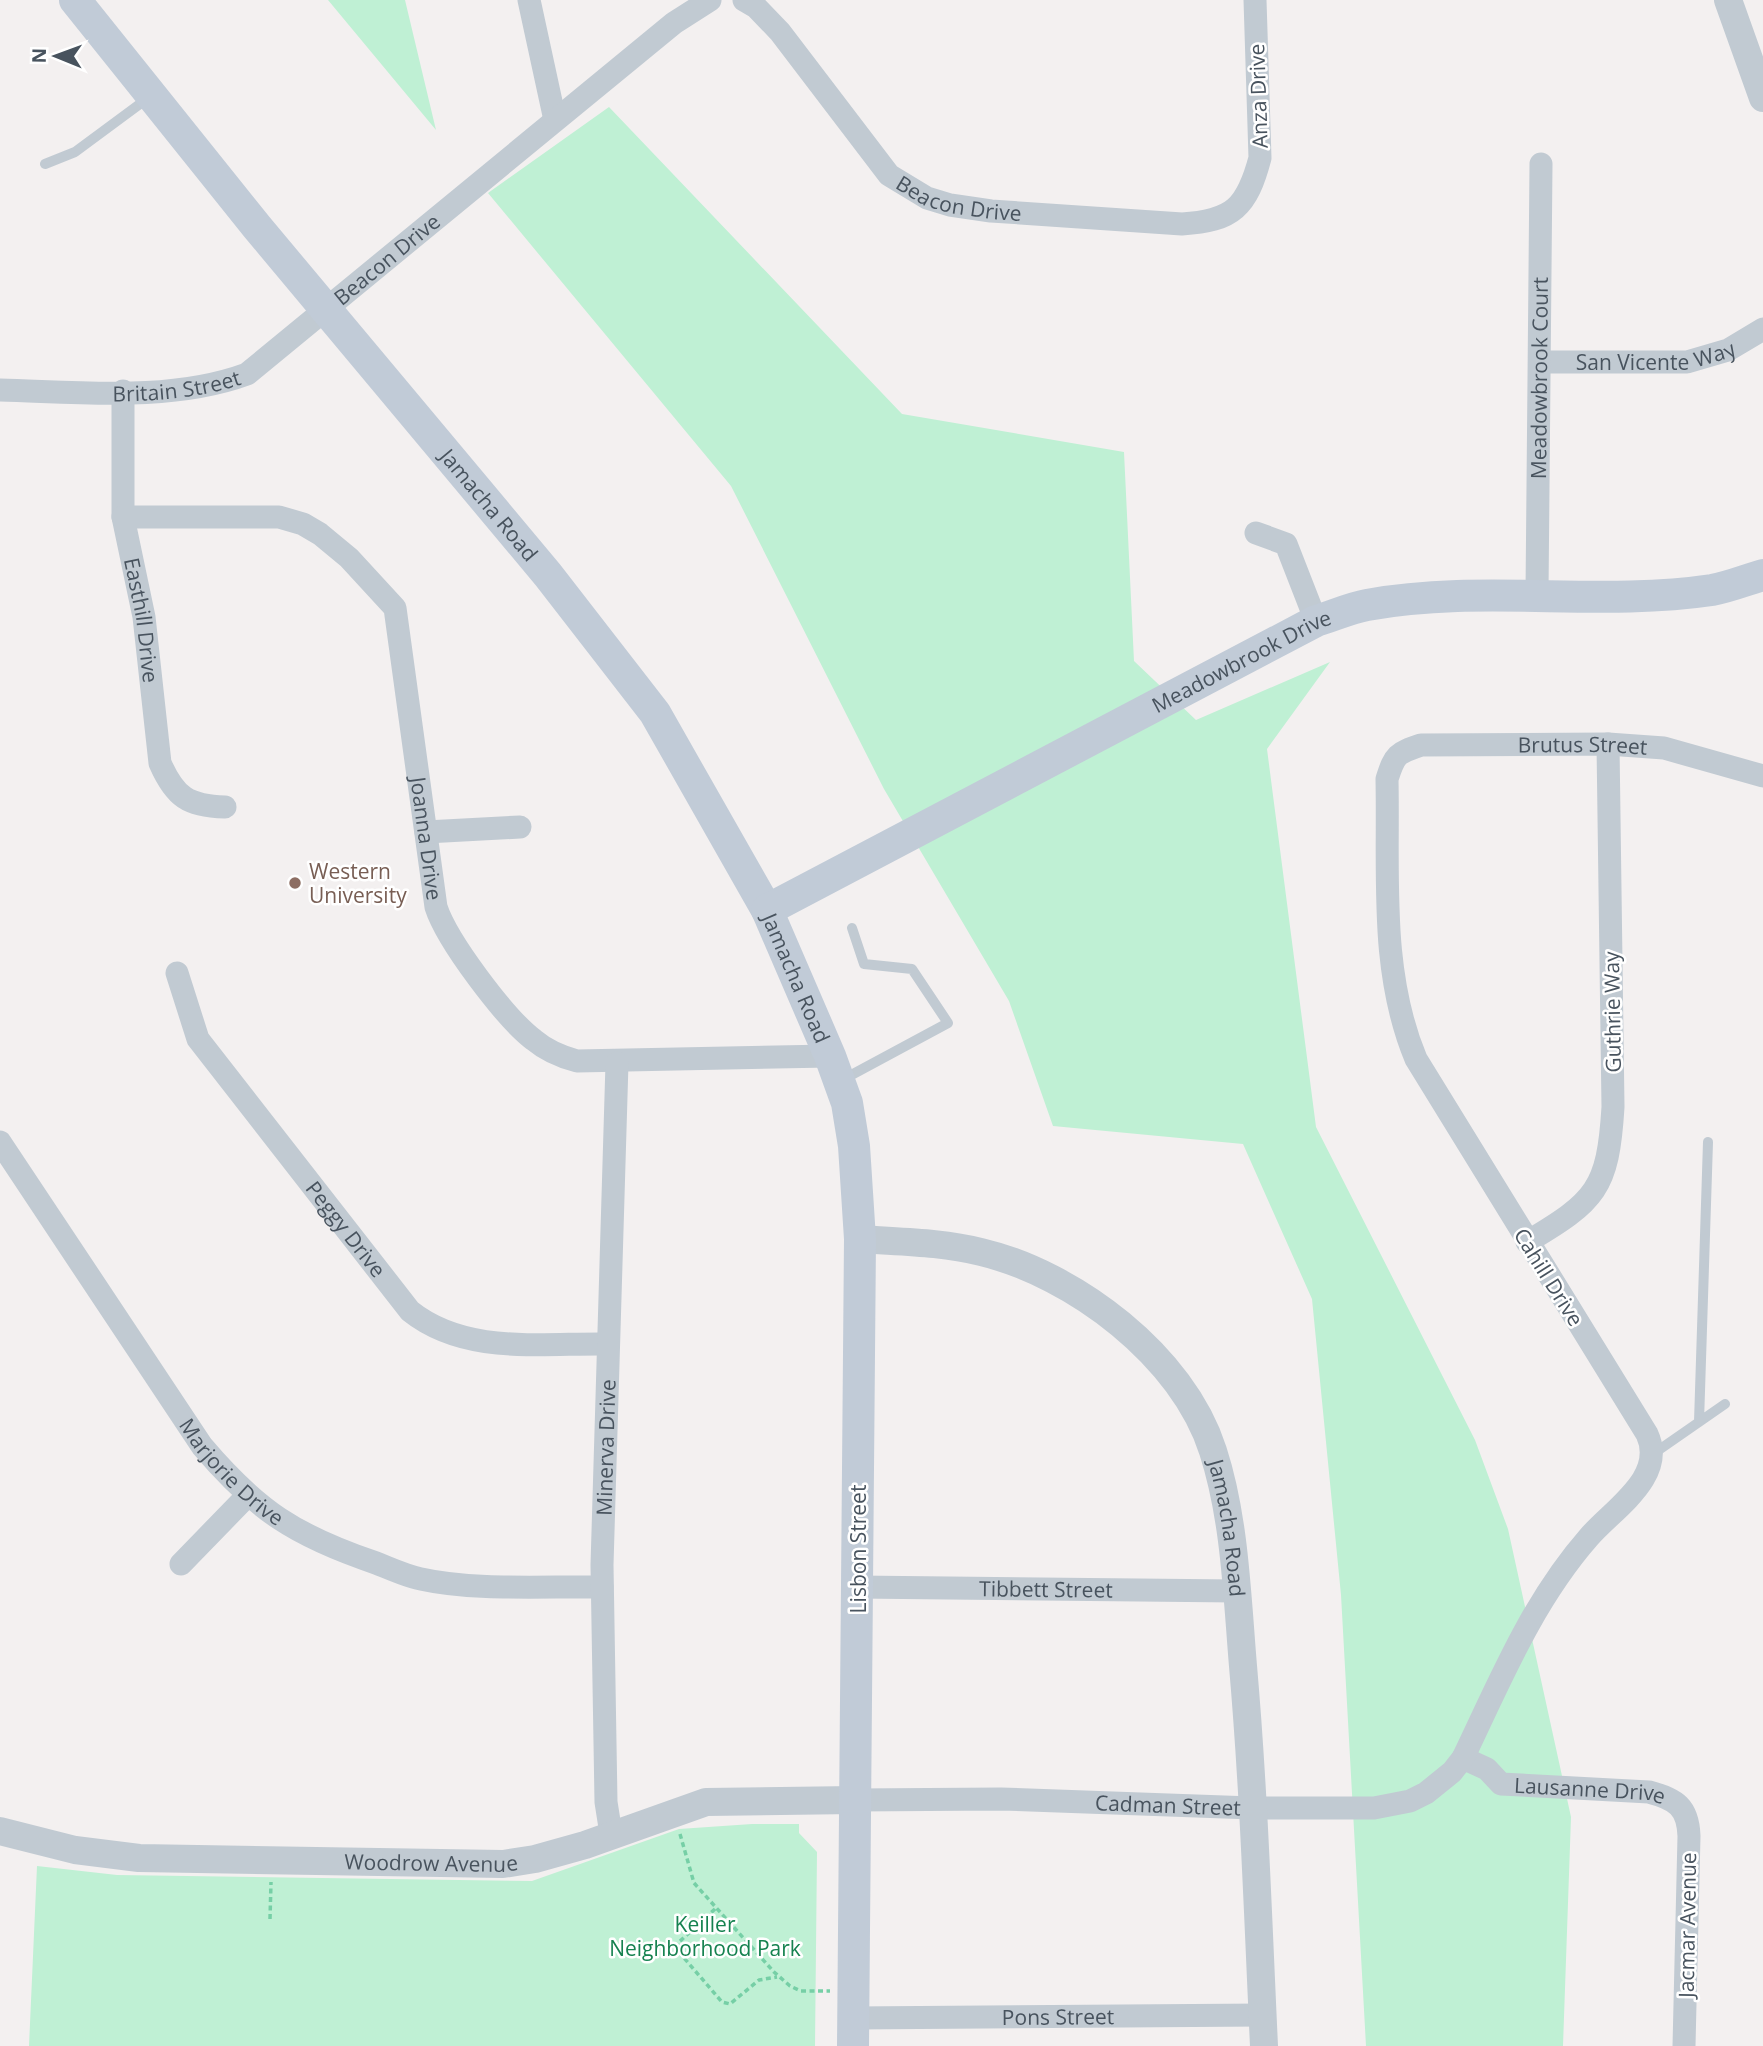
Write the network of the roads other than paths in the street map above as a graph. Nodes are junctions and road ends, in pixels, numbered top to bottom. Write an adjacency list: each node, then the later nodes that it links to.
1 (75, 0): 7 (main road, Jamacha Road)
2 (529, 0): 9 (street)
3 (710, 0): 9 (street, Beacon Drive)
4 (744, 0): 12 (street, Beacon Drive)
5 (1255, 0): 12 (street, Anza Drive)
6 (1728, 0): 8 (street)
7 (152, 95): 10 (lane); 13 (main road, Jamacha Road)
8 (1763, 98)
9 (555, 120): 13 (street, Beacon Drive)
10 (45, 164)
11 (1541, 164): 15 (street, Meadowbrook Court)
12 (1249, 191)
13 (328, 310): 17 (street, Britain Street); 29 (main road, Jamacha Road)
14 (1763, 329): 15 (street, San Vicente Way)
15 (1540, 362): 21 (street, Meadowbrook Court)
16 (0, 390): 17 (street, Britain Street)
17 (123, 391): 18 (street, Easthill Drive)
18 (123, 517): 26 (street, Easthill Drive); 28 (street, Joanna Drive)
19 (1256, 533): 22 (street)
20 (1763, 575): 21 (main road, Meadowbrook Drive)
21 (1537, 593): 22 (main road, Meadowbrook Drive)
22 (1316, 621): 29 (main road, Meadowbrook Drive)
23 (1608, 744): 24 (street, Brutus Street); 25 (street, Brutus Street); 37 (street, Guthrie Way)
24 (1399, 752): 37 (street, Cahill Drive)
25 (1763, 776)
26 (225, 807)
27 (520, 827): 28 (street)
28 (426, 832): 32 (street, Joanna Drive)
29 (767, 909): 33 (main road, Jamacha Road)
30 (852, 928): 33 (lane)
31 (177, 973): 38 (street, Peggy Drive)
32 (617, 1063): 33 (street, Joanna Drive); 38 (street, Minerva Drive)
33 (834, 1069): 36 (main road, Lisbon Street)
34 (0, 1142): 42 (street, Marjorie Drive)
35 (1708, 1142): 40 (lane)
36 (860, 1239): 45 (main road, Lisbon Street); 46 (street, Jamacha Road)
37 (1527, 1242): 41 (street, Cahill Drive)
38 (607, 1343): 44 (street, Minerva Drive)
39 (1725, 1404): 40 (lane)
40 (1699, 1422): 41 (lane)
41 (1653, 1454): 47 (street)
42 (248, 1495): 43 (street); 44 (street, Marjorie Drive)
43 (181, 1564)
44 (602, 1587): 52 (street, Minerva Drive)
45 (857, 1587): 46 (street, Tibbett Street); 48 (main road, Lisbon Street)
46 (1236, 1591): 50 (street, Jamacha Road)
47 (1463, 1758): 49 (street, Lausanne Drive); 50 (street, Cadman Street)
48 (855, 1800): 50 (street, Cadman Street); 52 (street, Woodrow Avenue); 54 (main road, Lisbon Street)
49 (1682, 1806): 56 (street, Jacmar Avenue)
50 (1252, 1808): 53 (street, Jamacha Road)
51 (0, 1831): 52 (street, Woodrow Avenue)
52 (611, 1834)
53 (1262, 2015): 54 (street, Pons Street); 55 (street, Jamacha Road)
54 (853, 2018)
55 (1264, 2046)
56 (1684, 2046)

